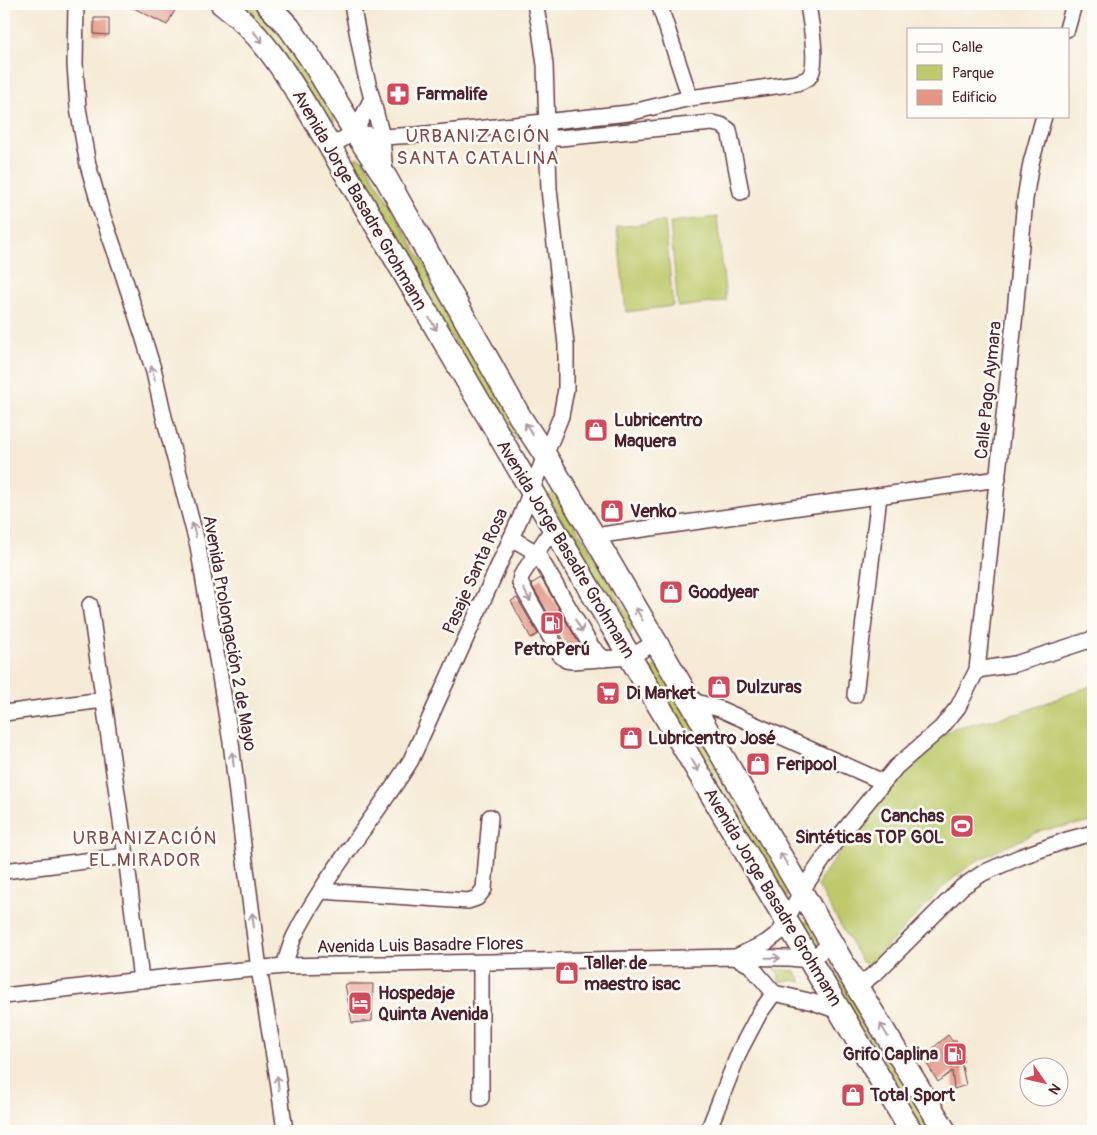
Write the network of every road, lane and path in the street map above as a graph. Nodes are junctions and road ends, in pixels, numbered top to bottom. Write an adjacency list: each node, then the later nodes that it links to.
1 (76, 4): 51 (street, Avenida Prolongación 2 de Mayo, one-way to 1)
2 (222, 4): 17 (highway, Avenida Jorge Basadre Grohmann, one-way to 17)
3 (267, 4): 14 (highway, Avenida Jorge Basadre Grohmann)
4 (352, 4): 10 (street)
5 (535, 4): 13 (street, Pasaje Santa Rosa)
6 (659, 4): 11 (street)
7 (808, 4): 11 (street)
8 (1074, 4): 9 (street)
9 (1067, 28)
10 (372, 98): 14 (street); 15 (street)
11 (690, 98): 13 (street)
12 (1043, 118): 21 (street, Calle Pago Aymara)
13 (546, 122): 15 (street); 16 (street, Pasaje Santa Rosa)
14 (355, 132): 15 (street); 17 (street); 18 (highway, Avenida Jorge Basadre Grohmann)
15 (382, 137): 18 (street)
16 (546, 138): 19 (street); 20 (street, Pasaje Santa Rosa)
17 (329, 146): 22 (highway, Avenida Jorge Basadre Grohmann, one-way to 22)
18 (386, 178): 20 (highway, Avenida Jorge Basadre Grohmann, one-way to 18)
19 (741, 192)
20 (545, 455): 22 (street, Pasaje Santa Rosa); 25 (highway, Avenida Jorge Basadre Grohmann)
21 (998, 479): 23 (street); 33 (street, Calle Pago Aymara)
22 (531, 490): 24 (highway, Avenida Jorge Basadre Grohmann); 26 (street, Pasaje Santa Rosa)
23 (879, 496): 25 (street); 34 (street)
24 (553, 528): 27 (street); 31 (highway, Avenida Jorge Basadre Grohmann)
25 (594, 536): 30 (highway, Avenida Jorge Basadre Grohmann, one-way to 25)
26 (511, 538): 27 (street); 44 (street, Pasaje Santa Rosa)
27 (537, 553): 32 (street, one-way to 32); 32 (street, one-way to 32)
28 (90, 605): 35 (street)
29 (1093, 640): 33 (street)
30 (656, 642): 31 (street); 36 (highway, Avenida Jorge Basadre Grohmann)
31 (630, 657): 32 (street); 45 (highway, Avenida Jorge Basadre Grohmann, one-way to 45)
32 (604, 659)
33 (978, 670): 38 (street)
34 (855, 695)
35 (103, 700): 37 (street); 41 (street)
36 (689, 700): 38 (street); 43 (highway, Avenida Jorge Basadre Grohmann, one-way to 36)
37 (4, 713)
38 (883, 782): 43 (street)
39 (490, 817): 44 (street)
40 (1093, 833): 53 (street)
41 (126, 856): 42 (street); 52 (street)
42 (4, 871)
43 (802, 890): 45 (street); 46 (highway, Avenida Jorge Basadre Grohmann)
44 (321, 891): 50 (street, Pasaje Santa Rosa)
45 (787, 920): 47 (street); 48 (highway, Avenida Jorge Basadre Grohmann)
46 (832, 943): 48 (street); 53 (highway, Avenida Jorge Basadre Grohmann)
47 (736, 957): 48 (street, Avenida Luis Basadre Flores, one-way to 48); 49 (street, Avenida Luis Basadre Flores); 54 (street)
48 (810, 960): 56 (highway, Avenida Jorge Basadre Grohmann)
49 (481, 963): 50 (street, Avenida Luis Basadre Flores); 57 (street)
50 (284, 966): 51 (street, Avenida Luis Basadre Flores)
51 (259, 969): 52 (street, Avenida Luis Basadre Flores); 58 (street, Avenida Prolongación 2 de Mayo, one-way to 51)
52 (142, 980): 55 (street, Avenida Luis Basadre Flores)
53 (858, 986): 61 (highway, Avenida Jorge Basadre Grohmann, one-way to 53)
54 (774, 993): 56 (street); 59 (street)
55 (4, 996)
56 (841, 1012): 60 (highway, Avenida Jorge Basadre Grohmann)
57 (481, 1098)
58 (284, 1131)
59 (708, 1131)
60 (911, 1131)
61 (945, 1131)

